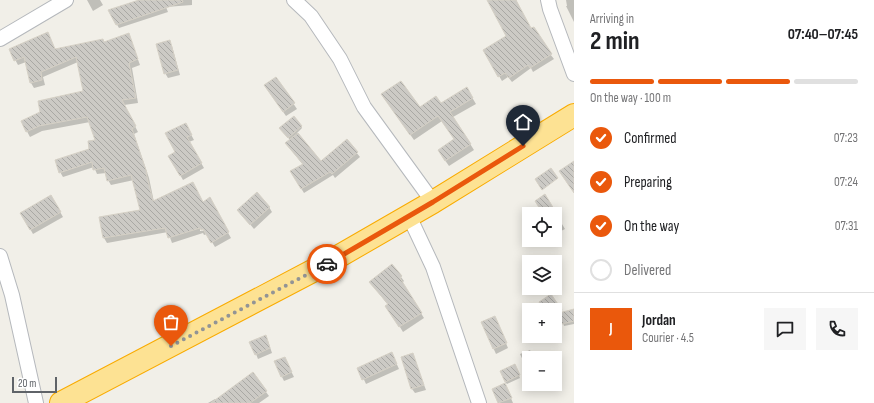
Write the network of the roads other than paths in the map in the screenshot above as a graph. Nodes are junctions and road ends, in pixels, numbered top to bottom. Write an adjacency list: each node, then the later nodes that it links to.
1 (66, 0): 4 (street)
2 (294, 0): 7 (street)
3 (548, 0): 5 (street)
4 (0, 39)
5 (574, 74)
6 (574, 115): 7 (highway)
7 (433, 202): 8 (highway)
8 (409, 216): 11 (highway); 12 (street)
9 (0, 256): 10 (street)
10 (36, 403)
11 (61, 403)
12 (480, 403)

